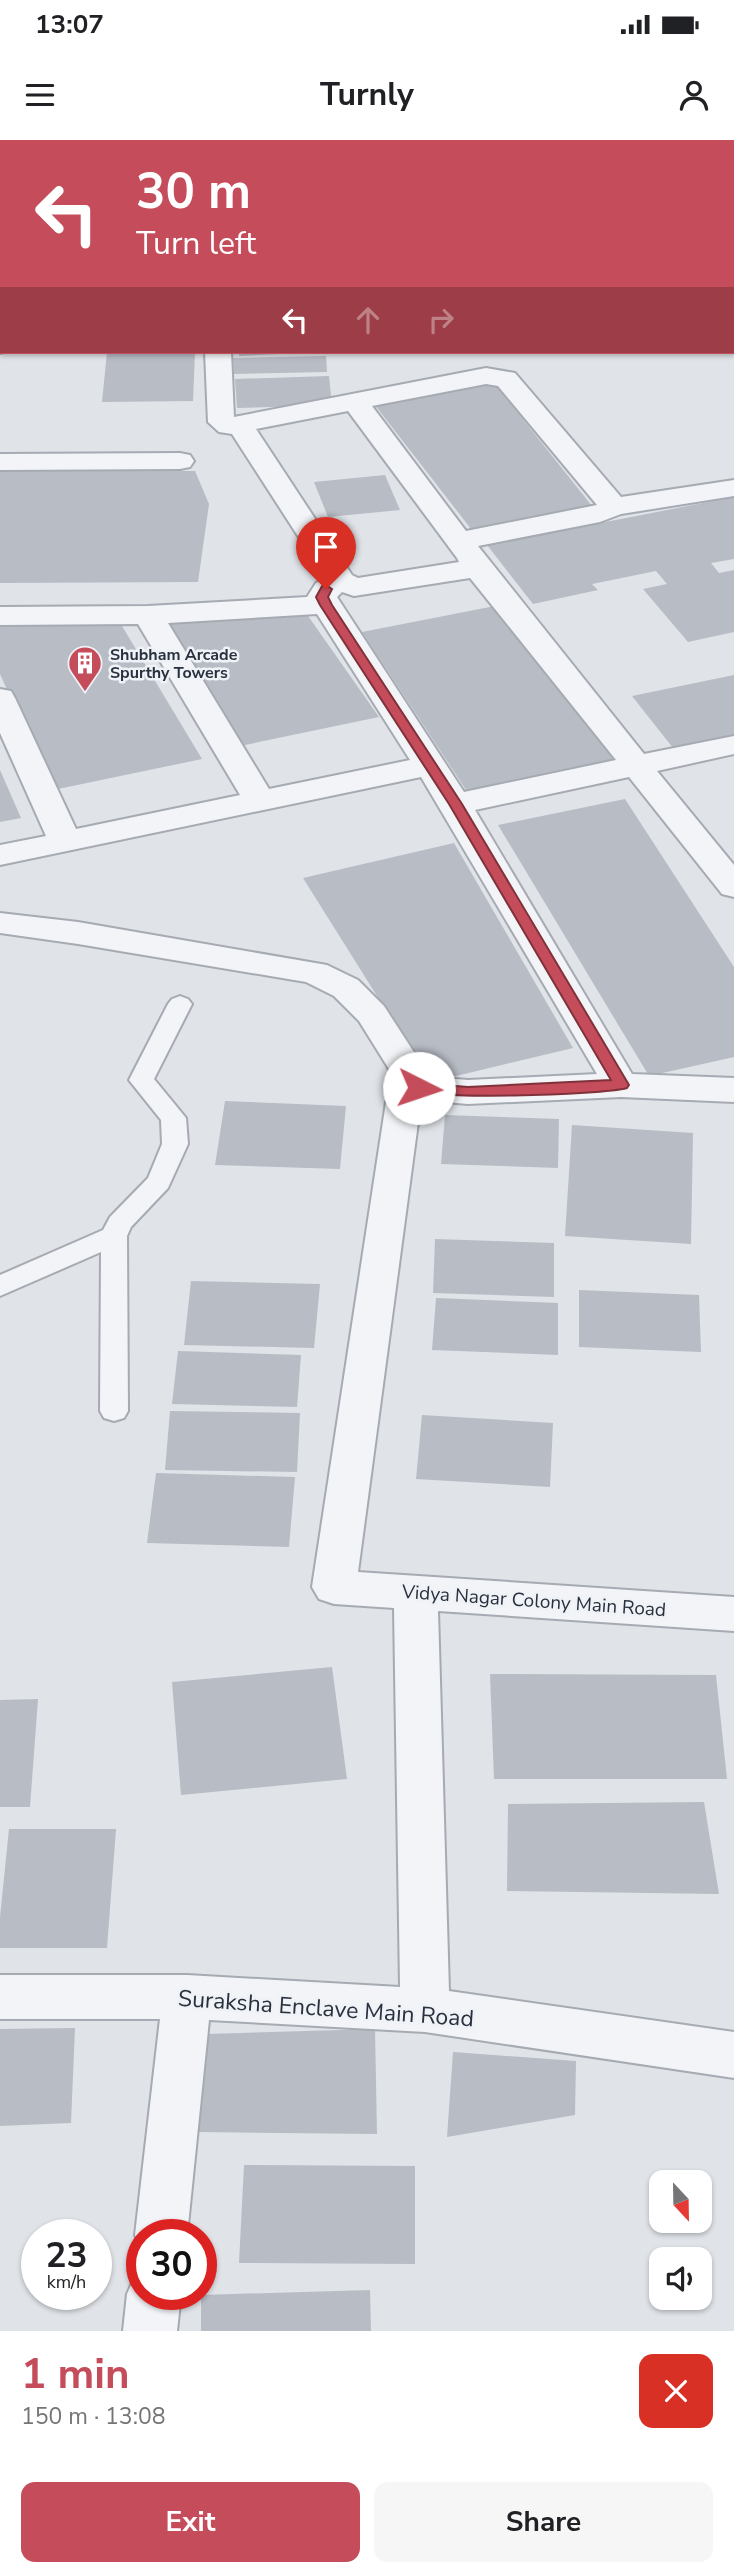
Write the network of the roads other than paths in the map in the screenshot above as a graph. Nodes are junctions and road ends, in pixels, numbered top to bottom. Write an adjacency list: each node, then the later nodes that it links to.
1 (218, 354): 3 (street)
2 (356, 403): 3 (street); 7 (street); 8 (street)
3 (239, 424): 9 (street)
4 (180, 461): 5 (street)
5 (0, 462)
6 (734, 488): 7 (street)
7 (614, 507): 8 (street)
8 (467, 553): 9 (street); 17 (street)
9 (333, 593): 12 (street); 16 (street)
10 (190, 595): 11 (street)
11 (0, 597)
12 (148, 615): 13 (street); 18 (street)
13 (0, 616)
14 (0, 698): 20 (street)
15 (734, 745): 17 (street)
16 (431, 765): 18 (street); 19 (street)
17 (638, 766): 19 (street); 22 (street)
18 (259, 800): 20 (street)
19 (456, 804): 25 (street)
20 (64, 840): 21 (street)
21 (0, 855)
22 (734, 887)
23 (0, 923): 25 (street)
24 (180, 1004): 28 (lane)
25 (621, 1085): 26 (street)
26 (734, 1090)
27 (404, 1102): 31 (street, Vidya Nagar Colony Main Road)
28 (114, 1236): 29 (lane); 30 (lane)
29 (0, 1287)
30 (114, 1411)
31 (415, 1592): 32 (street, Vidya Nagar Colony Main Road); 35 (street)
32 (734, 1614)
33 (0, 1997): 34 (street, Suraksha Enclave Main Road)
34 (187, 1997): 35 (street, Suraksha Enclave Main Road); 37 (street)
35 (425, 2010): 36 (street, Suraksha Enclave Main Road)
36 (734, 2055)
37 (162, 2219)
38 (152, 2310): 39 (street)
39 (150, 2331)

